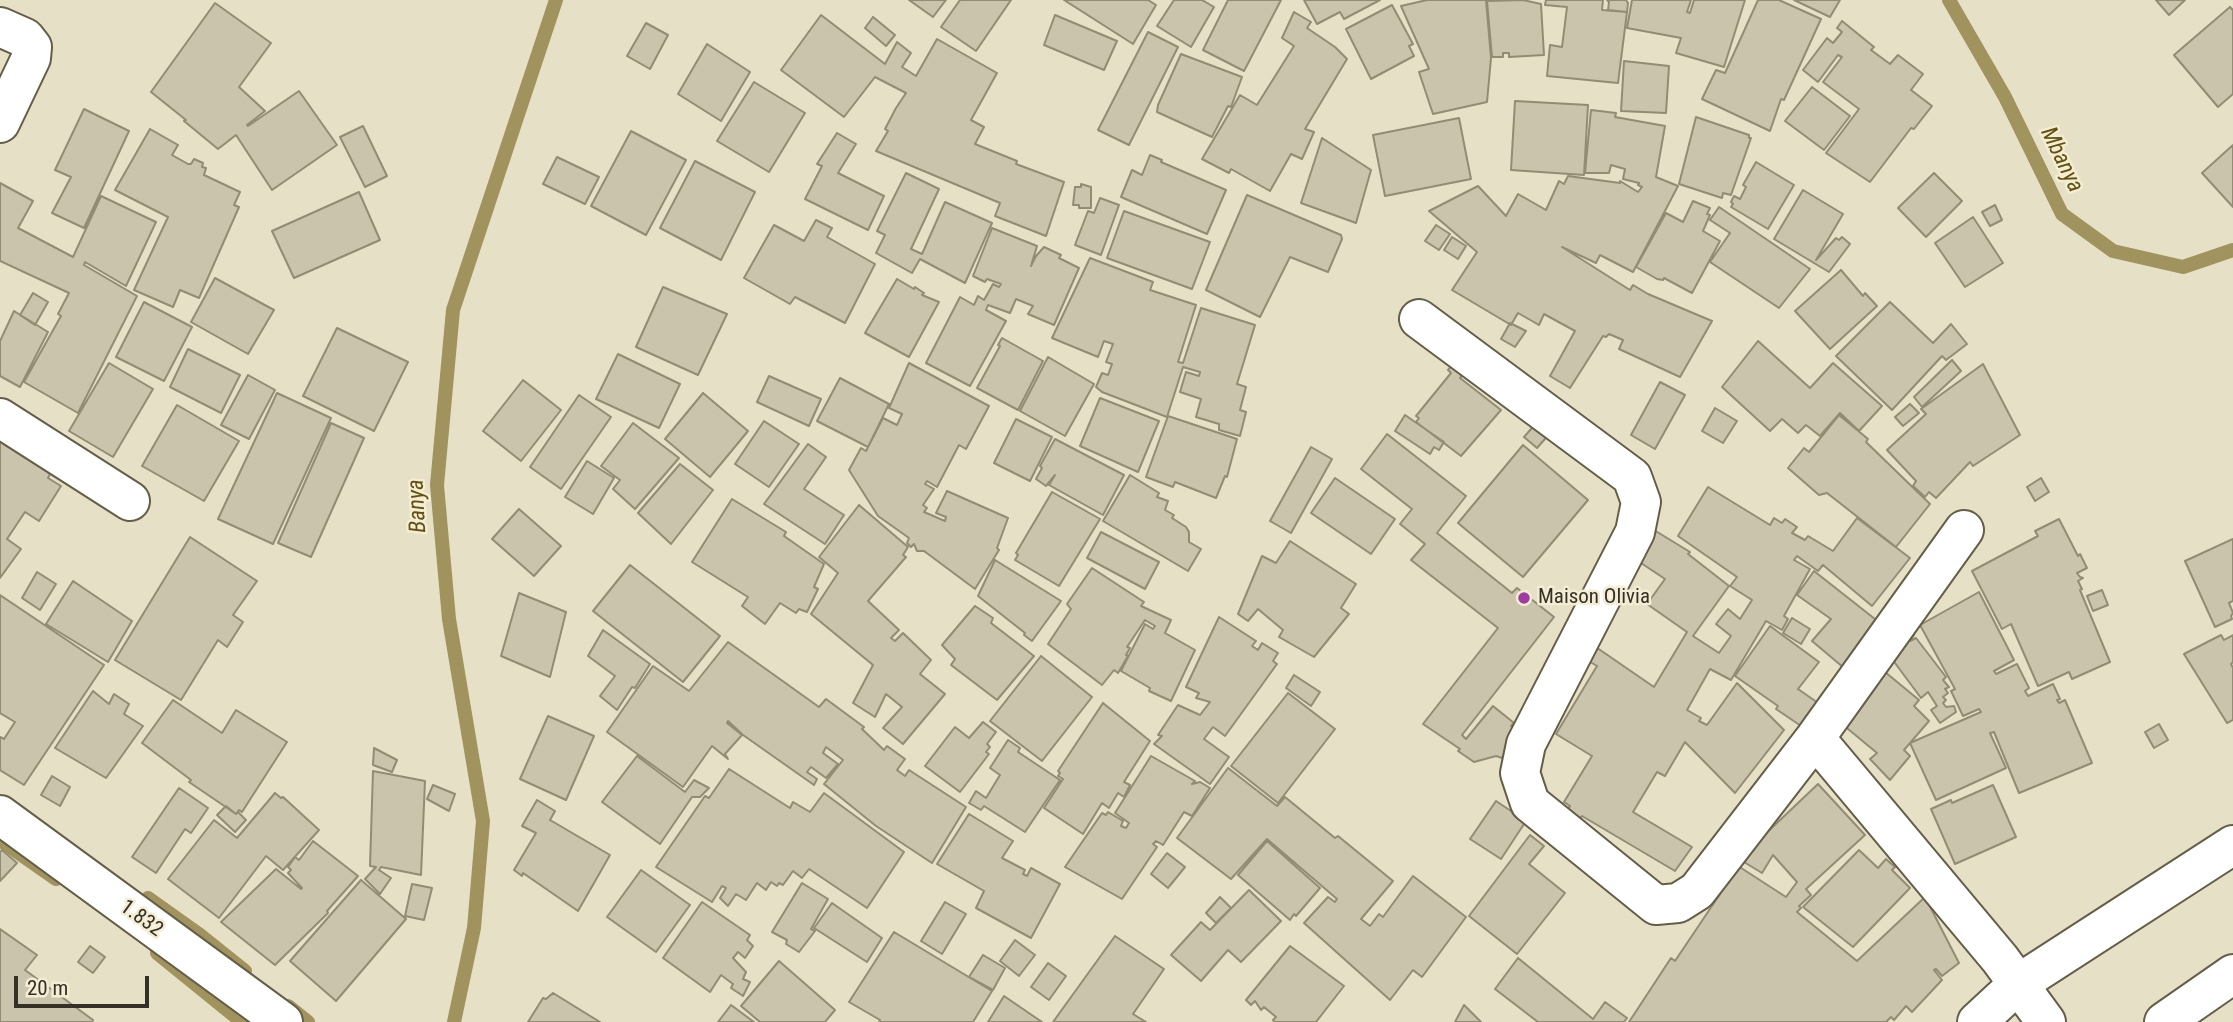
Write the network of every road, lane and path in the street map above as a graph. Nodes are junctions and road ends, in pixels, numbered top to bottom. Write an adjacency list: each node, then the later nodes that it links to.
1 (0, 27): 2 (street)
2 (0, 123)
3 (1419, 319): 7 (street)
4 (0, 418): 5 (street)
5 (130, 501)
6 (1964, 530): 7 (street)
7 (1815, 738): 11 (street)
8 (0, 815): 12 (street, 1.832)
9 (2233, 845): 11 (street)
10 (2233, 974): 15 (street)
11 (2018, 985): 13 (street); 14 (street)
12 (283, 1022)
13 (1978, 1022)
14 (2046, 1022)
15 (2164, 1022)

